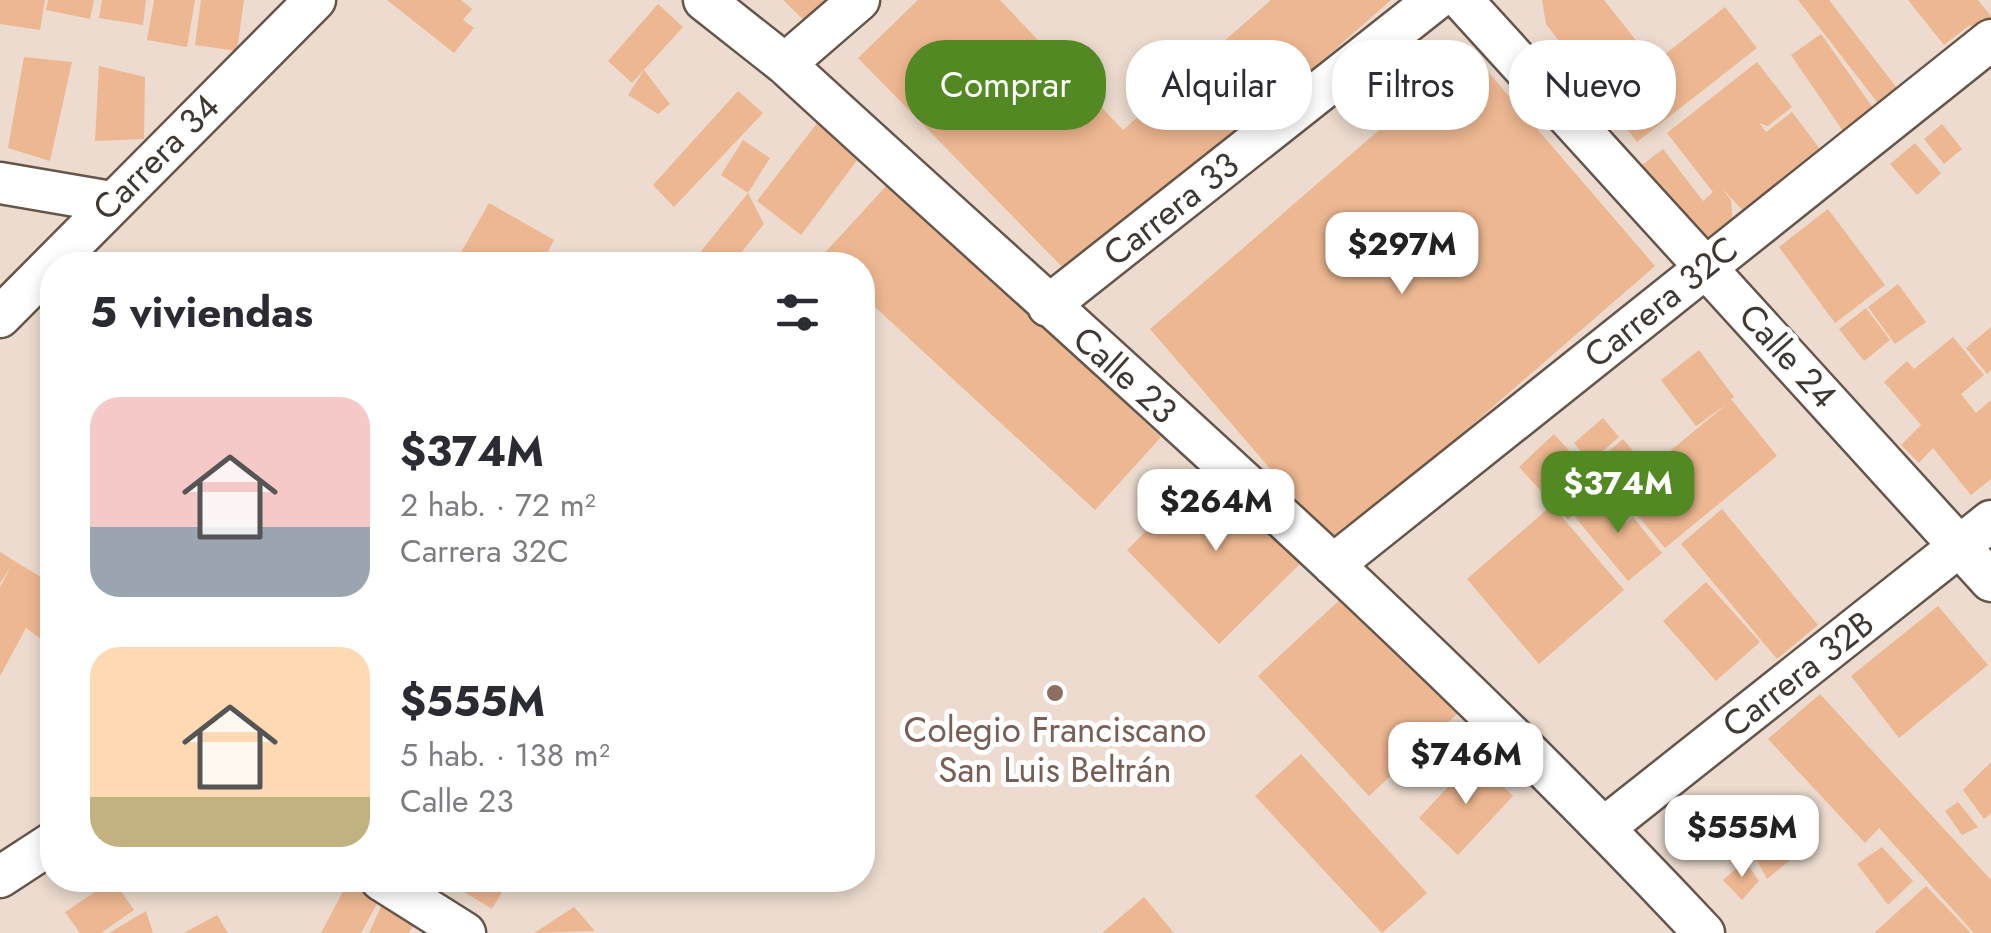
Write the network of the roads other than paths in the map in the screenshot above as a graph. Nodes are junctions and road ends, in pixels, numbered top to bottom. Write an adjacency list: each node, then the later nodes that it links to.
1 (315, 0): 9 (street, Carrera 34)
2 (704, 0): 7 (street, Calle 23)
3 (860, 0): 7 (street)
4 (1434, 0): 13 (street, Carrera 33)
5 (1462, 0): 11 (street, Calle 24)
6 (1991, 40): 11 (street, Carrera 32C)
7 (785, 64): 13 (street, Calle 23)
8 (0, 182): 9 (street)
9 (110, 202): 10 (street, Carrera 34)
10 (62, 252)
11 (1706, 266): 15 (street, Calle 24); 16 (street, Carrera 32C)
12 (40, 275): 14 (street, Carrera 34)
13 (1048, 306): 16 (street, Calle 23)
14 (0, 317)
15 (1976, 533): 17 (street, Calle 24); 18 (street, Carrera 32B)
16 (1332, 565): 18 (street, Calle 23)
17 (1991, 581)
18 (1605, 827): 23 (street, Calle 23)
19 (40, 851): 20 (street)
20 (0, 876)
21 (400, 892): 22 (street)
22 (464, 933)
23 (1704, 933)

